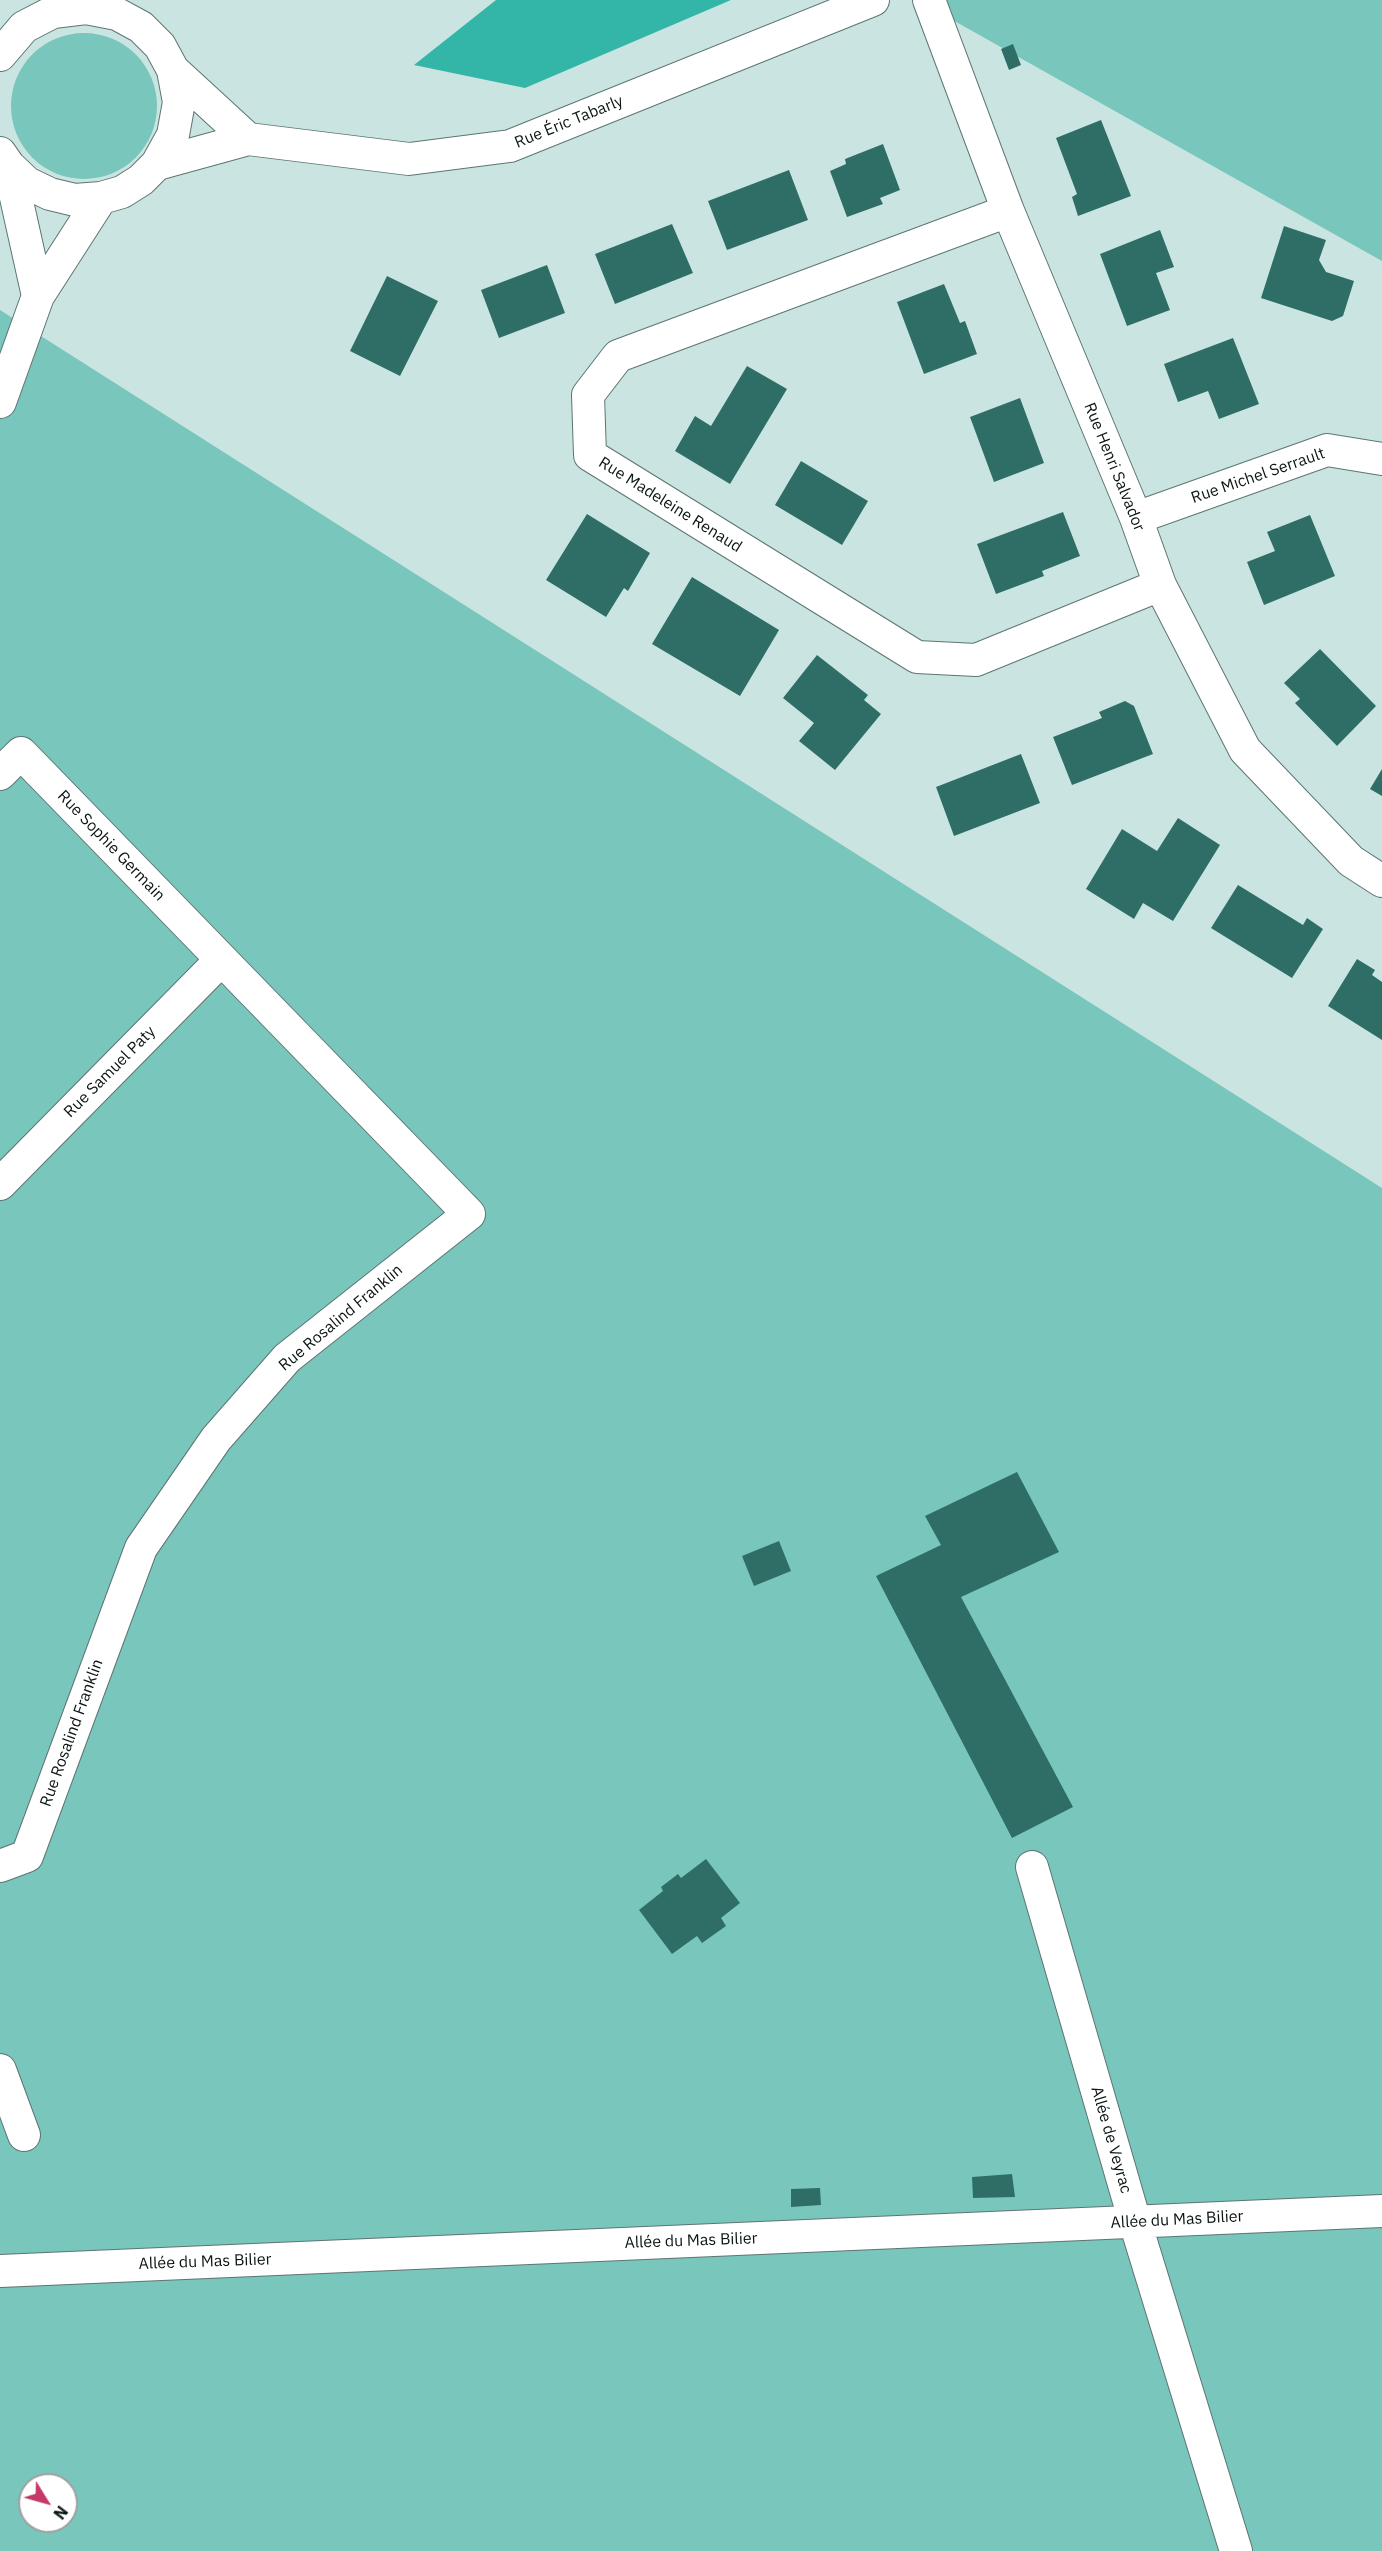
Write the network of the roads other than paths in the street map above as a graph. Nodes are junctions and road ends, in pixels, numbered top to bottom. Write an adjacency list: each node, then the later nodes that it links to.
1 (873, 0): 5 (street, Rue Éric Tabarly)
2 (929, 0): 9 (street, Rue Henri Salvador)
3 (1, 52): 4 (street)
4 (173, 70): 5 (street); 7 (street)
5 (248, 139): 7 (street, Rue Éric Tabarly)
6 (4, 160): 8 (street); 10 (street)
7 (157, 164): 8 (street)
8 (101, 198): 10 (street)
9 (1008, 211): 13 (street, Rue Henri Salvador); 14 (street, Rue Madeleine Renaud)
10 (38, 296): 11 (street)
11 (0, 402)
12 (1382, 459): 13 (street, Rue Michel Serrault)
13 (1136, 518): 14 (street, Rue Henri Salvador)
14 (1160, 585): 16 (street, Rue Henri Salvador)
15 (0, 774): 17 (street, Rue Sophie Germain)
16 (1382, 881)
17 (221, 960): 18 (street, Rue Samuel Paty); 19 (street, Rue Rosalind Franklin)
18 (0, 1184)
19 (0, 1866)
20 (1032, 1867): 24 (street, Allée de Veyrac)
21 (0, 2070): 22 (street)
22 (24, 2135)
23 (1382, 2211): 24 (street, Allée du Mas Bilier)
24 (1135, 2222): 25 (street, Allée du Mas Bilier); 26 (street, Allée de Veyrac)
25 (0, 2271)
26 (1236, 2551)

